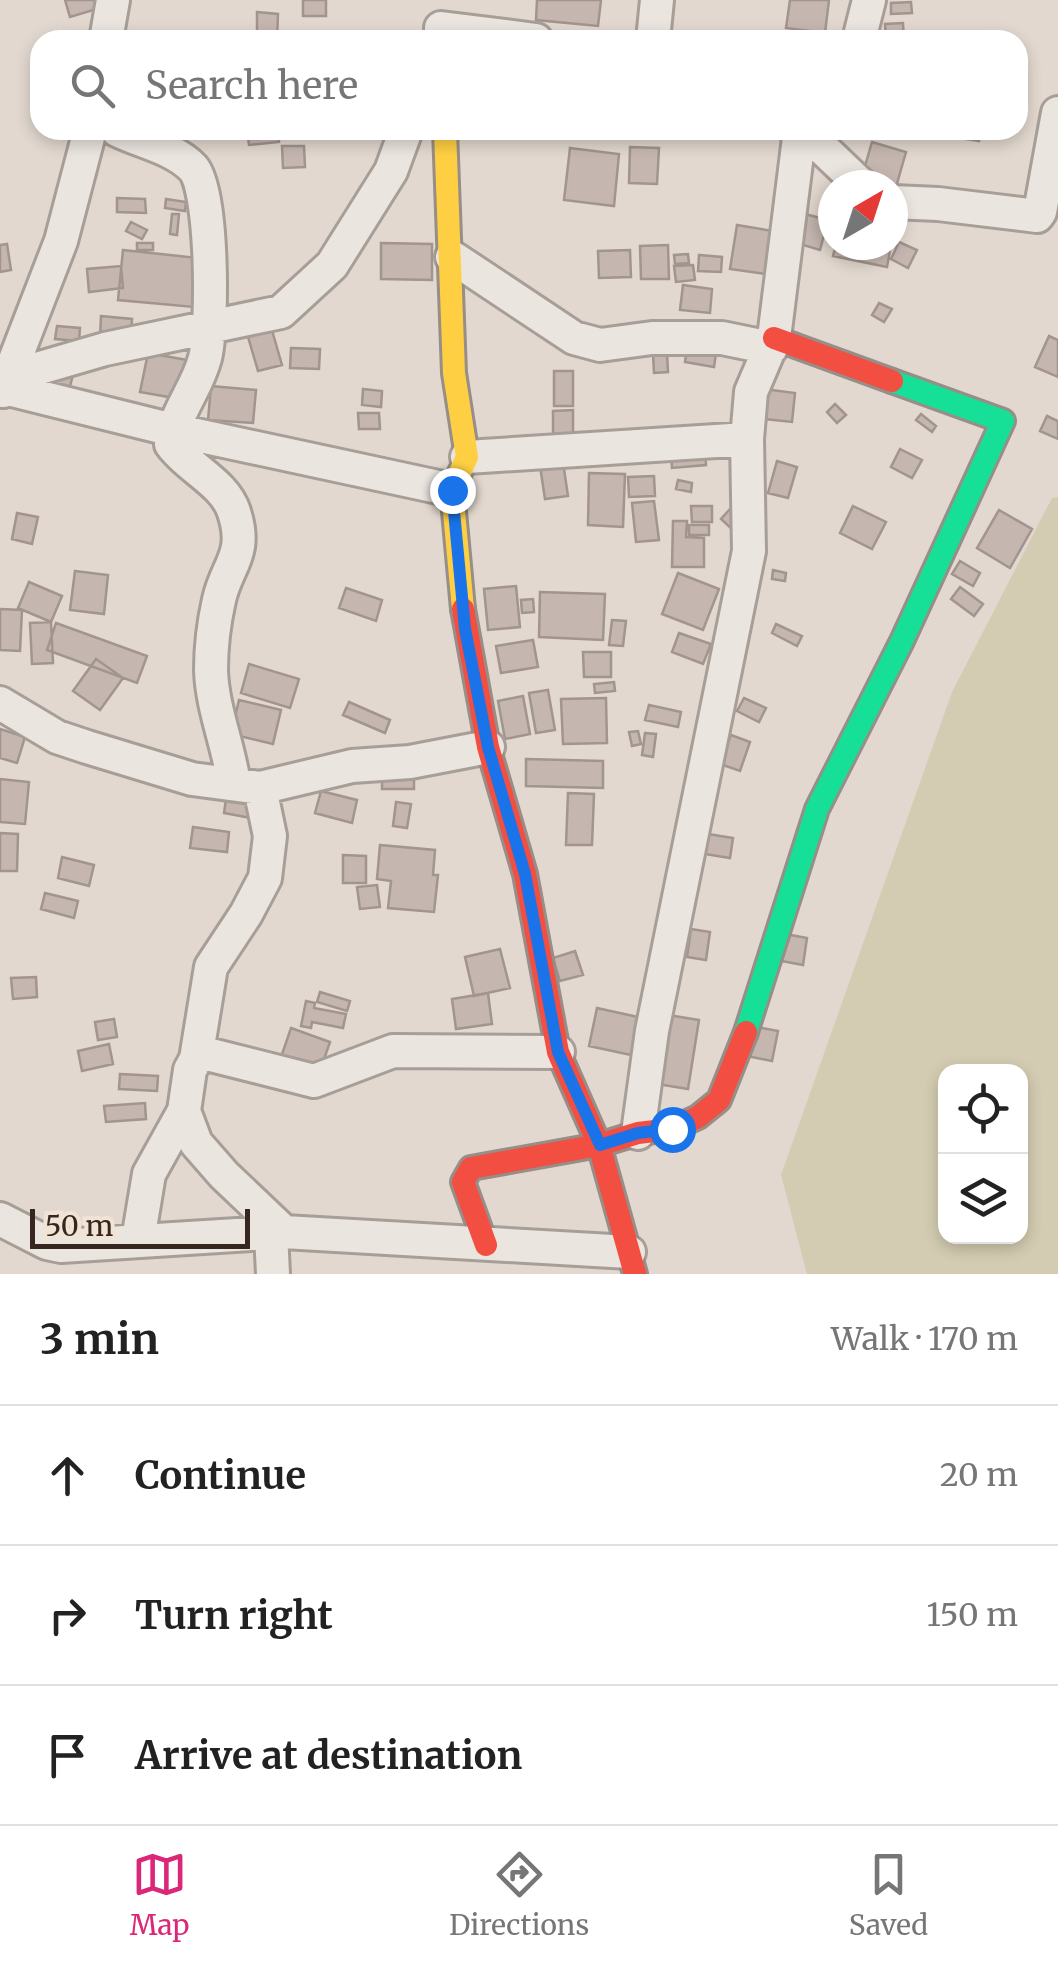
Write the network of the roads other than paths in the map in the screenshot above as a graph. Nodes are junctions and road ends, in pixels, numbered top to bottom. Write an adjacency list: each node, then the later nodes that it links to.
1 (113, 0): 5 (street)
2 (657, 0): 7 (street)
3 (869, 0): 8 (street)
4 (441, 23): 6 (street)
5 (108, 30)
6 (480, 30)
7 (654, 30)
8 (862, 30)
9 (1058, 114): 17 (street)
10 (87, 140): 21 (street)
11 (141, 140): 19 (street)
12 (403, 140): 19 (street)
13 (446, 140): 18 (street)
14 (812, 140): 20 (street)
15 (819, 140): 16 (street)
16 (847, 170)
17 (908, 203)
18 (452, 256): 20 (street); 24 (street)
19 (208, 327): 21 (street); 22 (street)
20 (773, 343): 23 (street); 32 (street)
21 (4, 388): 22 (street)
22 (173, 430): 25 (street); 28 (street)
23 (747, 438): 24 (street); 32 (street)
24 (467, 457): 25 (street)
25 (452, 490): 27 (street)
26 (0, 703): 28 (street)
27 (488, 747): 28 (street); 29 (street)
28 (247, 786): 30 (street)
29 (558, 1052): 30 (street); 33 (street)
30 (196, 1059): 31 (street)
31 (184, 1111): 35 (street); 36 (street)
32 (638, 1133): 33 (street)
33 (600, 1145): 37 (street); 38 (street)
34 (0, 1219): 36 (street)
35 (278, 1233): 36 (street); 37 (street); 39 (street)
36 (138, 1240)
37 (486, 1245): 38 (street)
38 (632, 1263)
39 (272, 1274)

